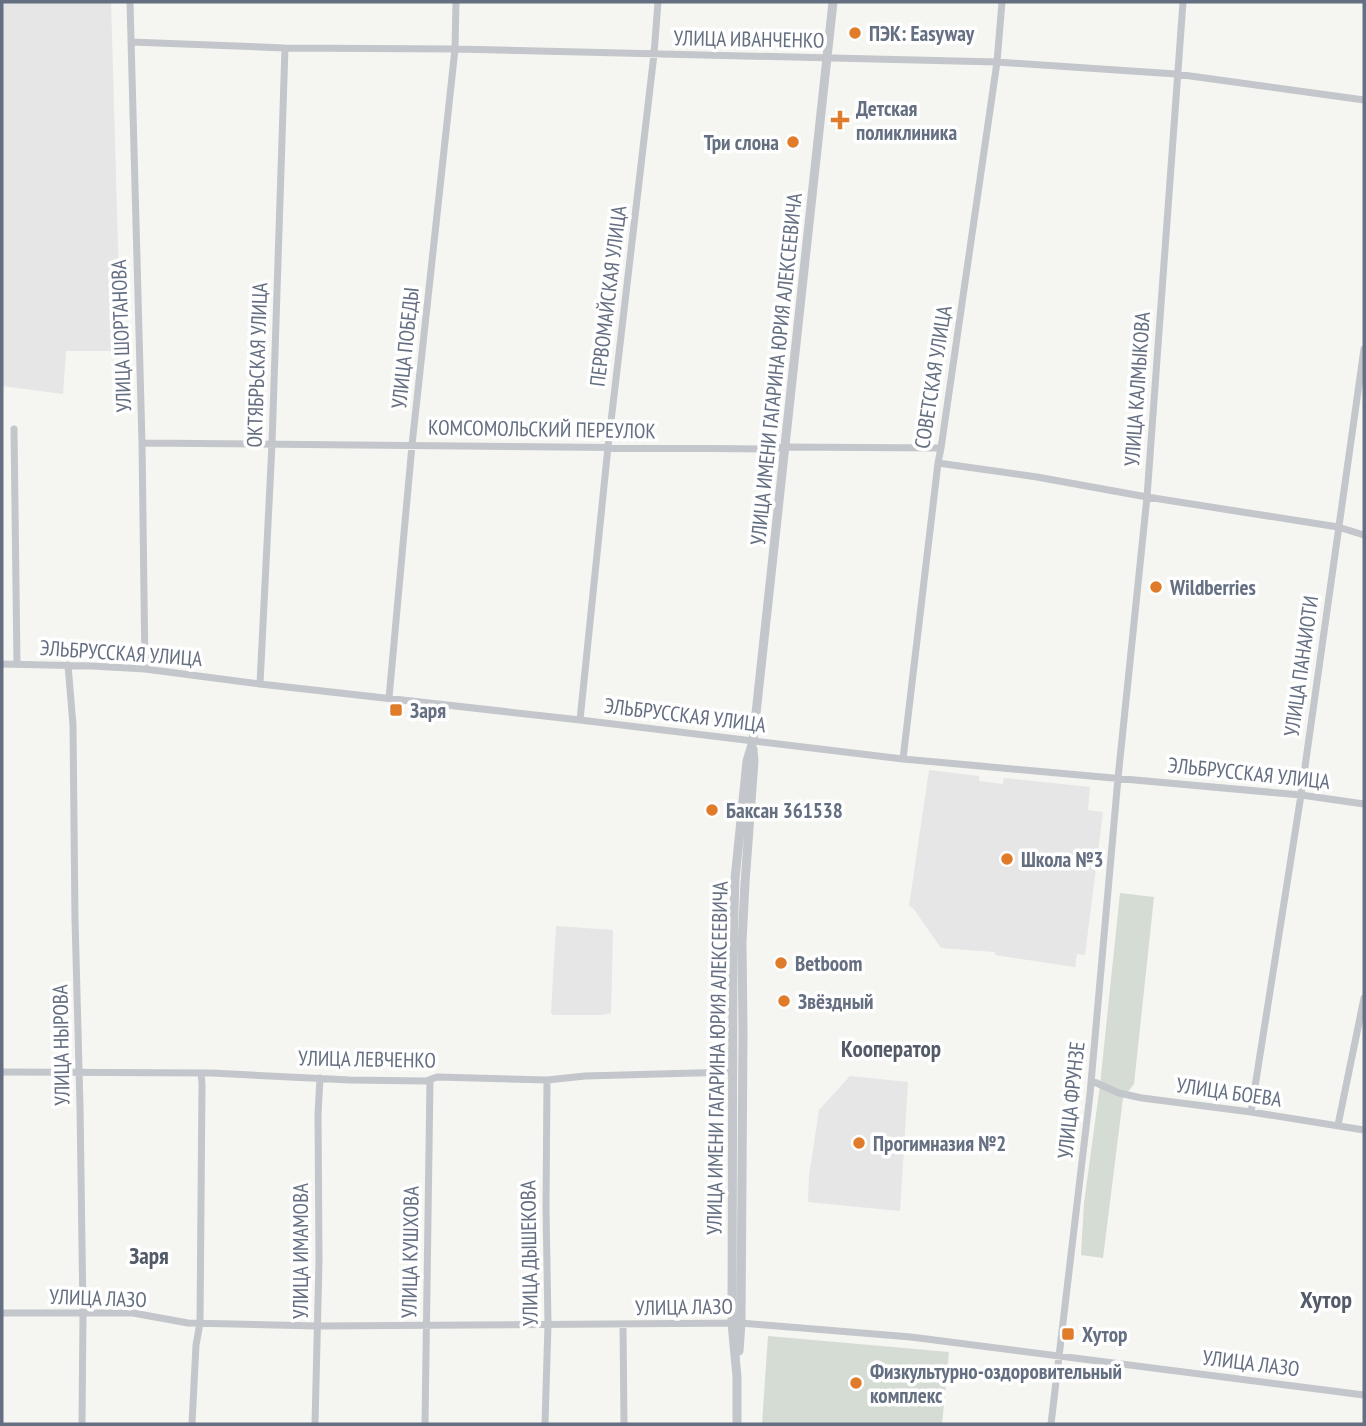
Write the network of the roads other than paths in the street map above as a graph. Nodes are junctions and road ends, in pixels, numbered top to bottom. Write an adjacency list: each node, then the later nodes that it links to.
1 (130, 2): 7 (street, УЛИЦА ШОРТАНОВА)
2 (456, 2): 9 (street, УЛИЦА ПОБЕДЫ)
3 (658, 2): 10 (street, ПЕРВОМАЙСКАЯ УЛИЦА)
4 (833, 2): 11 (street, УЛИЦА ИМЕНИ ГАГАРИНА ЮРИЯ АЛЕКСЕЕВИЧА)
5 (1002, 2): 12 (street, СОВЕТСКАЯ УЛИЦА)
6 (1183, 2): 13 (street, УЛИЦА КАЛМЫКОВА)
7 (131, 43): 8 (street, УЛИЦА ИВАНЧЕНКО); 17 (street, УЛИЦА ШОРТАНОВА)
8 (285, 48): 9 (street, УЛИЦА ИВАНЧЕНКО); 18 (street, ОКТЯБРЬСКАЯ УЛИЦА)
9 (455, 49): 10 (street, УЛИЦА ИВАНЧЕНКО); 19 (street, УЛИЦА ПОБЕДЫ)
10 (654, 54): 11 (street, УЛИЦА ИВАНЧЕНКО); 20 (street, ПЕРВОМАЙСКАЯ УЛИЦА)
11 (827, 58): 12 (street, УЛИЦА ИВАНЧЕНКО); 21 (street, УЛИЦА ИМЕНИ ГАГАРИНА ЮРИЯ АЛЕКСЕЕВИЧА)
12 (997, 62): 13 (street, УЛИЦА ИВАНЧЕНКО); 22 (street, СОВЕТСКАЯ УЛИЦА)
13 (1176, 74): 14 (street, УЛИЦА ИВАНЧЕНКО); 24 (street, УЛИЦА КАЛМЫКОВА)
14 (1364, 100)
15 (1364, 349): 25 (street, УЛИЦА ПАНАИОТИ)
16 (14, 429): 28 (street)
17 (142, 443): 18 (street, КОМСОМОЛЬСКИЙ ПЕРЕУЛОК); 30 (street, УЛИЦА ШОРТАНОВА)
18 (272, 444): 19 (street, КОМСОМОЛЬСКИЙ ПЕРЕУЛОК); 31 (street, ОКТЯБРЬСКАЯ УЛИЦА)
19 (412, 444): 20 (street, КОМСОМОЛЬСКИЙ ПЕРЕУЛОК); 32 (street, УЛИЦА ПОБЕДЫ)
20 (608, 447): 21 (street, КОМСОМОЛЬСКИЙ ПЕРЕУЛОК); 33 (street, ПЕРВОМАЙСКАЯ УЛИЦА)
21 (785, 447): 22 (street, КОМСОМОЛЬСКИЙ ПЕРЕУЛОК); 34 (street, УЛИЦА ИМЕНИ ГАГАРИНА ЮРИЯ АЛЕКСЕЕВИЧА)
22 (941, 448): 23 (street, СОВЕТСКАЯ УЛИЦА)
23 (937, 463): 24 (street); 35 (street, СОВЕТСКАЯ УЛИЦА)
24 (1147, 497): 25 (street); 36 (street, УЛИЦА КАЛМЫКОВА)
25 (1338, 527): 26 (street); 37 (street, УЛИЦА ПАНАИОТИ)
26 (1364, 535)
27 (2, 664): 28 (street, ЭЛЬБРУССКАЯ УЛИЦА)
28 (17, 664): 29 (street, ЭЛЬБРУССКАЯ УЛИЦА)
29 (68, 665): 30 (street, ЭЛЬБРУССКАЯ УЛИЦА); 41 (street, УЛИЦА НЫРОВА)
30 (145, 669): 31 (street, ЭЛЬБРУССКАЯ УЛИЦА)
31 (260, 684): 32 (street, ЭЛЬБРУССКАЯ УЛИЦА)
32 (389, 698): 33 (street, ЭЛЬБРУССКАЯ УЛИЦА)
33 (580, 720): 34 (street, ЭЛЬБРУССКАЯ УЛИЦА)
34 (752, 740): 35 (street, ЭЛЬБРУССКАЯ УЛИЦА); 42 (street, УЛИЦА ИМЕНИ ГАГАРИНА ЮРИЯ АЛЕКСЕЕВИЧА); 54 (street, УЛИЦА ИМЕНИ ГАГАРИНА ЮРИЯ АЛЕКСЕЕВИЧА)
35 (902, 759): 36 (street, ЭЛЬБРУССКАЯ УЛИЦА)
36 (1118, 778): 37 (street, ЭЛЬБРУССКАЯ УЛИЦА); 47 (street, УЛИЦА ФРУНЗЕ)
37 (1301, 795): 38 (street, ЭЛЬБРУССКАЯ УЛИЦА); 48 (street, УЛИЦА ПАНАИОТИ)
38 (1364, 804)
39 (1364, 998): 49 (street)
40 (2, 1072): 41 (street, УЛИЦА ЛЕВЧЕНКО)
41 (79, 1072): 43 (street, УЛИЦА ЛЕВЧЕНКО); 52 (street, УЛИЦА НЫРОВА)
42 (733, 1072): 46 (street, УЛИЦА ЛЕВЧЕНКО); 54 (street, УЛИЦА ИМЕНИ ГАГАРИНА ЮРИЯ АЛЕКСЕЕВИЧА)
43 (201, 1073): 44 (street, УЛИЦА ЛЕВЧЕНКО); 53 (street)
44 (320, 1078): 45 (street, УЛИЦА ЛЕВЧЕНКО); 56 (street, УЛИЦА ИМАМОВА)
45 (430, 1080): 46 (street, УЛИЦА ЛЕВЧЕНКО); 57 (street, УЛИЦА КУШХОВА)
46 (547, 1080): 55 (street, УЛИЦА ДЫШЕКОВА)
47 (1092, 1081): 48 (street, УЛИЦА БОЕВА); 59 (street, УЛИЦА ФРУНЗЕ)
48 (1251, 1112): 49 (street, УЛИЦА БОЕВА)
49 (1338, 1125): 50 (street, УЛИЦА БОЕВА)
50 (1364, 1130)
51 (2, 1313): 52 (street, УЛИЦА ЛАЗО)
52 (83, 1313): 53 (street, УЛИЦА ЛАЗО); 61 (street, УЛИЦА НЫРОВА)
53 (200, 1323): 56 (street, УЛИЦА ЛАЗО); 62 (street)
54 (737, 1323): 58 (street, УЛИЦА ЛАЗО); 59 (street, УЛИЦА ЛАЗО); 67 (street, УЛИЦА ИМЕНИ ГАГАРИНА ЮРИЯ АЛЕКСЕЕВИЧА)
55 (548, 1324): 57 (street, УЛИЦА ЛАЗО); 58 (street, УЛИЦА ЛАЗО); 65 (street, УЛИЦА ДЫШЕКОВА)
56 (317, 1325): 57 (street, УЛИЦА ЛАЗО); 63 (street, УЛИЦА ИМАМОВА)
57 (427, 1325): 64 (street, УЛИЦА КУШХОВА)
58 (624, 1325): 66 (street)
59 (1059, 1356): 60 (street, УЛИЦА ЛАЗО); 68 (street, УЛИЦА ФРУНЗЕ)
60 (1364, 1395)
61 (82, 1424)
62 (192, 1424)
63 (315, 1424)
64 (425, 1424)
65 (545, 1424)
66 (624, 1424)
67 (737, 1424)
68 (1051, 1424)

